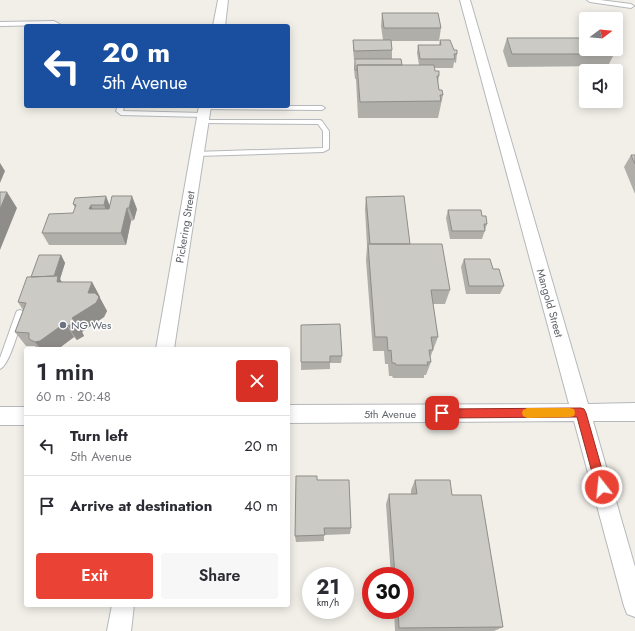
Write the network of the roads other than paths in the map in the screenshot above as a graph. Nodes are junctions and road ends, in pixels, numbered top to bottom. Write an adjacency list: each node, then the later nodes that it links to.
1 (223, 0): 9 (street)
2 (465, 0): 18 (street, Mangold Street)
3 (590, 0): 4 (lane)
4 (631, 6)
5 (0, 24): 6 (lane)
6 (24, 24)
7 (24, 24): 8 (lane)
8 (54, 24)
9 (219, 24)
10 (120, 108): 12 (lane)
11 (322, 108): 12 (lane)
12 (204, 112): 13 (street, Pickering Street); 13 (lane)
13 (197, 154): 15 (street, Pickering Street)
14 (20, 313): 16 (lane)
15 (165, 347)
16 (0, 365)
17 (635, 412): 18 (street, 5th Avenue)
18 (581, 413): 19 (street, 5th Avenue); 22 (street, Mangold Street)
19 (290, 414)
20 (0, 416): 21 (street)
21 (24, 416)
22 (635, 606)
23 (123, 607): 24 (street)
24 (119, 631)

